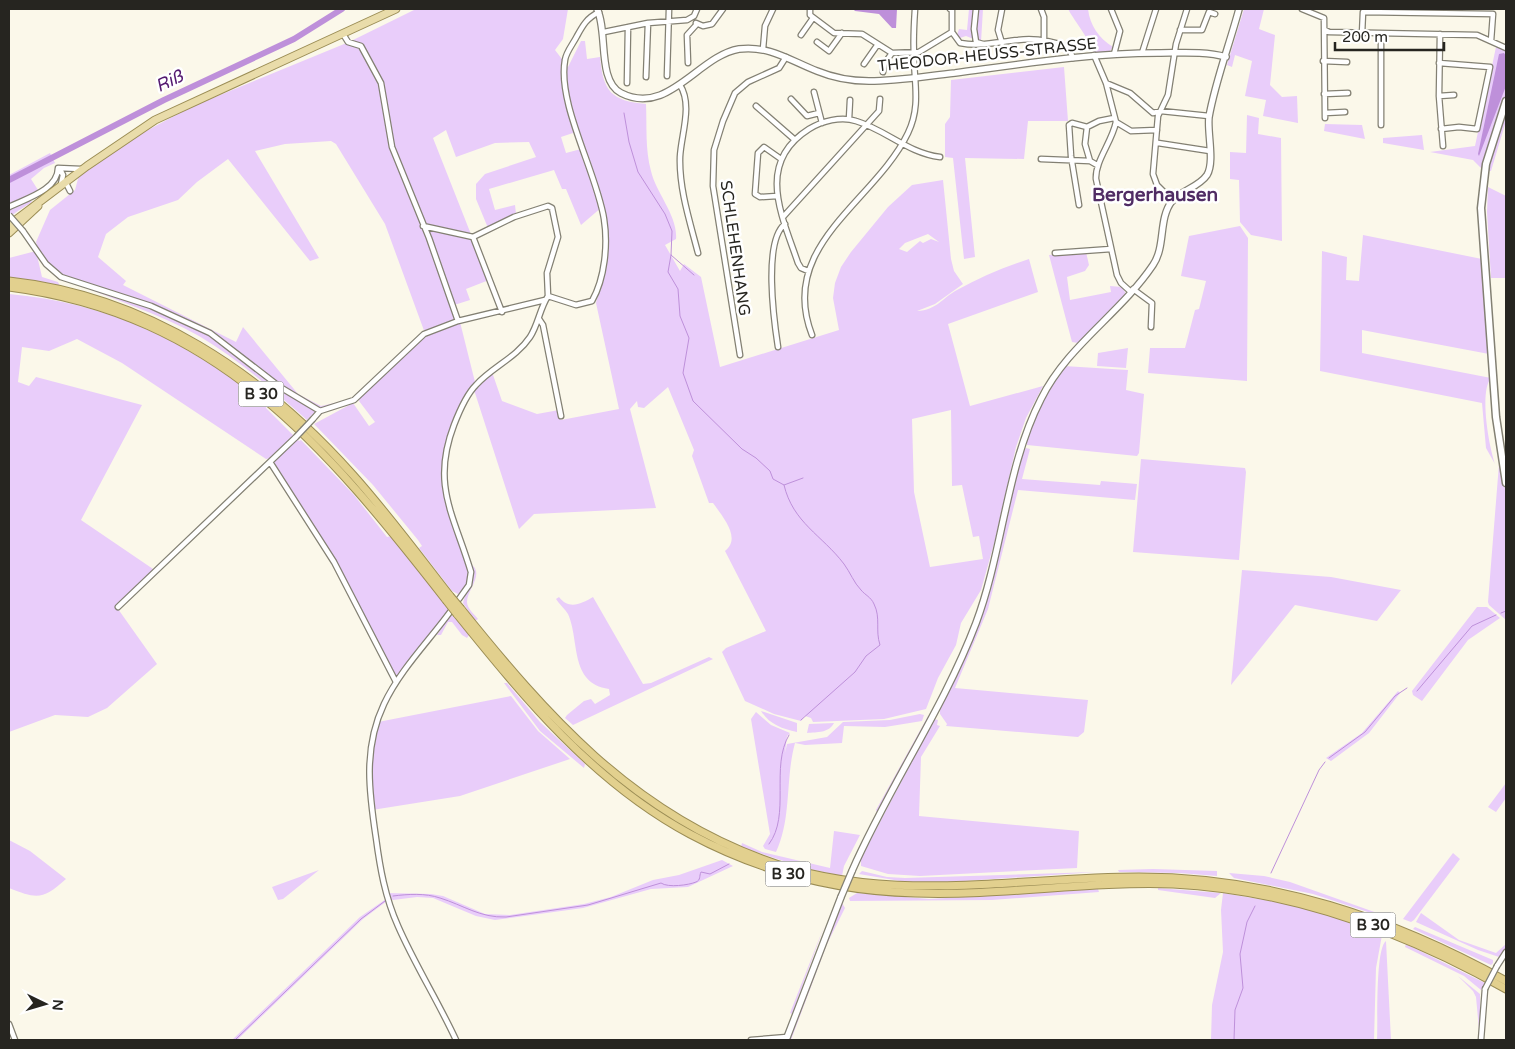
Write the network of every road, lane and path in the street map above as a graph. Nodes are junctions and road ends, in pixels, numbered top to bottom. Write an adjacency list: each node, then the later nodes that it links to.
1 (396, 9): 35 (main road)
2 (668, 9): 26 (street)
3 (697, 9): 24 (street)
4 (723, 9): 28 (street)
5 (773, 9): 47 (street)
6 (810, 9): 25 (street)
7 (915, 9): 51 (street)
8 (950, 9): 33 (street)
9 (976, 9): 45 (street)
10 (1002, 9): 43 (street)
11 (1041, 9): 40 (street)
12 (1111, 9): 52 (street)
13 (1156, 9): 48 (street)
14 (1188, 9): 30 (street)
15 (1240, 9): 55 (street)
16 (1302, 9): 31 (street)
17 (598, 10): 32 (street, THEODOR-HEUSS-STRASSE); 126 (street)
18 (1363, 10): 19 (street); 36 (street)
19 (1394, 11): 20 (street)
20 (1427, 11): 21 (street)
21 (1460, 11): 22 (street)
22 (1493, 11): 41 (street)
23 (1215, 14): 30 (street)
24 (691, 18): 26 (street); 28 (street)
25 (813, 18): 34 (street); 39 (street)
26 (667, 21): 27 (street); 63 (street)
27 (648, 23): 29 (street); 64 (street)
28 (697, 24): 60 (street)
29 (628, 27): 32 (street); 66 (street)
30 (1180, 30): 49 (street)
31 (1325, 30): 36 (street); 57 (street)
32 (604, 32): 68 (street, THEODOR-HEUSS-STRASSE)
33 (952, 32): 45 (street); 51 (street)
34 (842, 33): 42 (street); 44 (street)
35 (343, 34): 103 (main road); 116 (street)
36 (1362, 34): 37 (street)
37 (1381, 34): 38 (street); 87 (street)
38 (1440, 34): 41 (street); 59 (street)
39 (801, 35)
40 (1044, 41): 43 (street); 56 (street)
41 (1490, 41): 46 (street)
42 (817, 42)
43 (1002, 43): 45 (street)
44 (878, 44): 50 (street); 61 (street)
45 (986, 45)
46 (1506, 47)
47 (763, 49): 54 (street, THEODOR-HEUSS-STRASSE); 68 (street, THEODOR-HEUSS-STRASSE)
48 (1142, 53): 49 (street, THEODOR-HEUSS-STRASSE); 52 (street, THEODOR-HEUSS-STRASSE)
49 (1175, 53): 55 (street, THEODOR-HEUSS-STRASSE); 79 (street)
50 (892, 54): 51 (street); 62 (street)
51 (914, 54): 65 (street)
52 (1114, 54): 53 (street, THEODOR-HEUSS-STRASSE)
53 (1094, 56): 56 (street, THEODOR-HEUSS-STRASSE); 67 (street)
54 (786, 57): 65 (street, THEODOR-HEUSS-STRASSE); 135 (street, SCHLEHENHANG)
55 (1226, 57): 82 (street)
56 (1073, 58): 65 (street, THEODOR-HEUSS-STRASSE)
57 (1323, 61): 58 (street); 71 (street)
58 (1347, 62)
59 (1438, 63): 73 (street); 89 (street)
60 (688, 64)
61 (864, 64)
62 (883, 72)
63 (667, 76)
64 (646, 77)
65 (915, 78): 93 (street)
66 (627, 83)
67 (1106, 83): 79 (street); 84 (street)
68 (680, 85): 121 (street)
69 (814, 92): 81 (street)
70 (1348, 93): 71 (street)
71 (1324, 94): 80 (street)
72 (1454, 95): 73 (street)
73 (1439, 96): 89 (street)
74 (791, 99): 81 (street)
75 (880, 99): 86 (street)
76 (850, 100): 83 (street)
77 (1506, 101): 139 (main road)
78 (756, 106): 91 (street)
79 (1161, 111): 82 (street); 90 (street)
80 (1345, 112)
81 (819, 113): 85 (street)
82 (1209, 116): 95 (street)
83 (849, 119): 85 (street); 86 (street)
84 (1115, 120): 88 (street); 90 (street); 101 (street)
85 (822, 123): 91 (street)
86 (867, 125): 93 (street); 113 (street)
87 (1381, 125)
88 (1087, 127): 99 (street); 100 (street)
89 (1441, 129): 94 (street)
90 (1157, 130): 92 (street)
91 (795, 140): 97 (street)
92 (1158, 142): 95 (street); 108 (street)
93 (902, 144): 96 (street); 122 (street)
94 (1443, 146)
95 (1210, 151): 108 (street)
96 (940, 157)
97 (781, 159): 107 (street); 107 (street)
98 (1041, 159): 99 (street)
99 (1072, 160): 100 (street); 110 (street)
100 (1090, 161): 101 (street)
101 (1097, 165): 119 (street)
102 (61, 169): 103 (street); 104 (street); 105 (street); 111 (street)
103 (83, 169): 104 (main road)
104 (69, 180): 105 (main road); 106 (street)
105 (59, 189): 109 (main road)
106 (70, 190)
107 (777, 196): 113 (street)
108 (1173, 201): 125 (street)
109 (42, 202): 115 (main road); 117 (main road)
110 (1079, 205)
111 (9, 207)
112 (9, 215): 136 (street, bridge)
113 (783, 217): 114 (street)
114 (785, 224): 122 (street); 134 (street)
115 (9, 225)
116 (423, 226): 118 (street); 131 (street)
117 (9, 233)
118 (473, 237): 126 (street); 128 (street)
119 (1111, 248): 120 (street); 125 (street)
120 (1055, 252)
121 (698, 253)
122 (808, 271): 133 (street)
123 (9, 281): 140 (highway, B 30)
124 (9, 287): 140 (highway, B 30)
125 (1132, 291): 132 (street); 150 (street, bridge)
126 (547, 298): 127 (street); 129 (street)
127 (532, 304): 128 (street); 129 (street)
128 (502, 312): 131 (street)
129 (541, 312): 130 (street)
130 (539, 319): 137 (street); 141 (street)
131 (458, 321): 136 (street)
132 (1151, 328)
133 (812, 335)
134 (778, 347)
135 (740, 355)
136 (320, 411): 138 (street, bridge)
137 (561, 416)
138 (270, 462): 142 (street); 144 (street)
139 (1506, 483)
140 (448, 598): 143 (highway, B 30, bridge)
141 (460, 599)
142 (118, 607)
143 (456, 611): 144 (street); 145 (highway, B 30)
144 (396, 682): 152 (street)
145 (1230, 886): 147 (highway, B 30); 148 (highway, B 30)
146 (1506, 952): 154 (street, bridge)
147 (1506, 981)
148 (1506, 988)
149 (9, 1024): 151 (street)
150 (786, 1038): 153 (street)
151 (15, 1040)
152 (456, 1040)
153 (751, 1040)
154 (1481, 1040)

